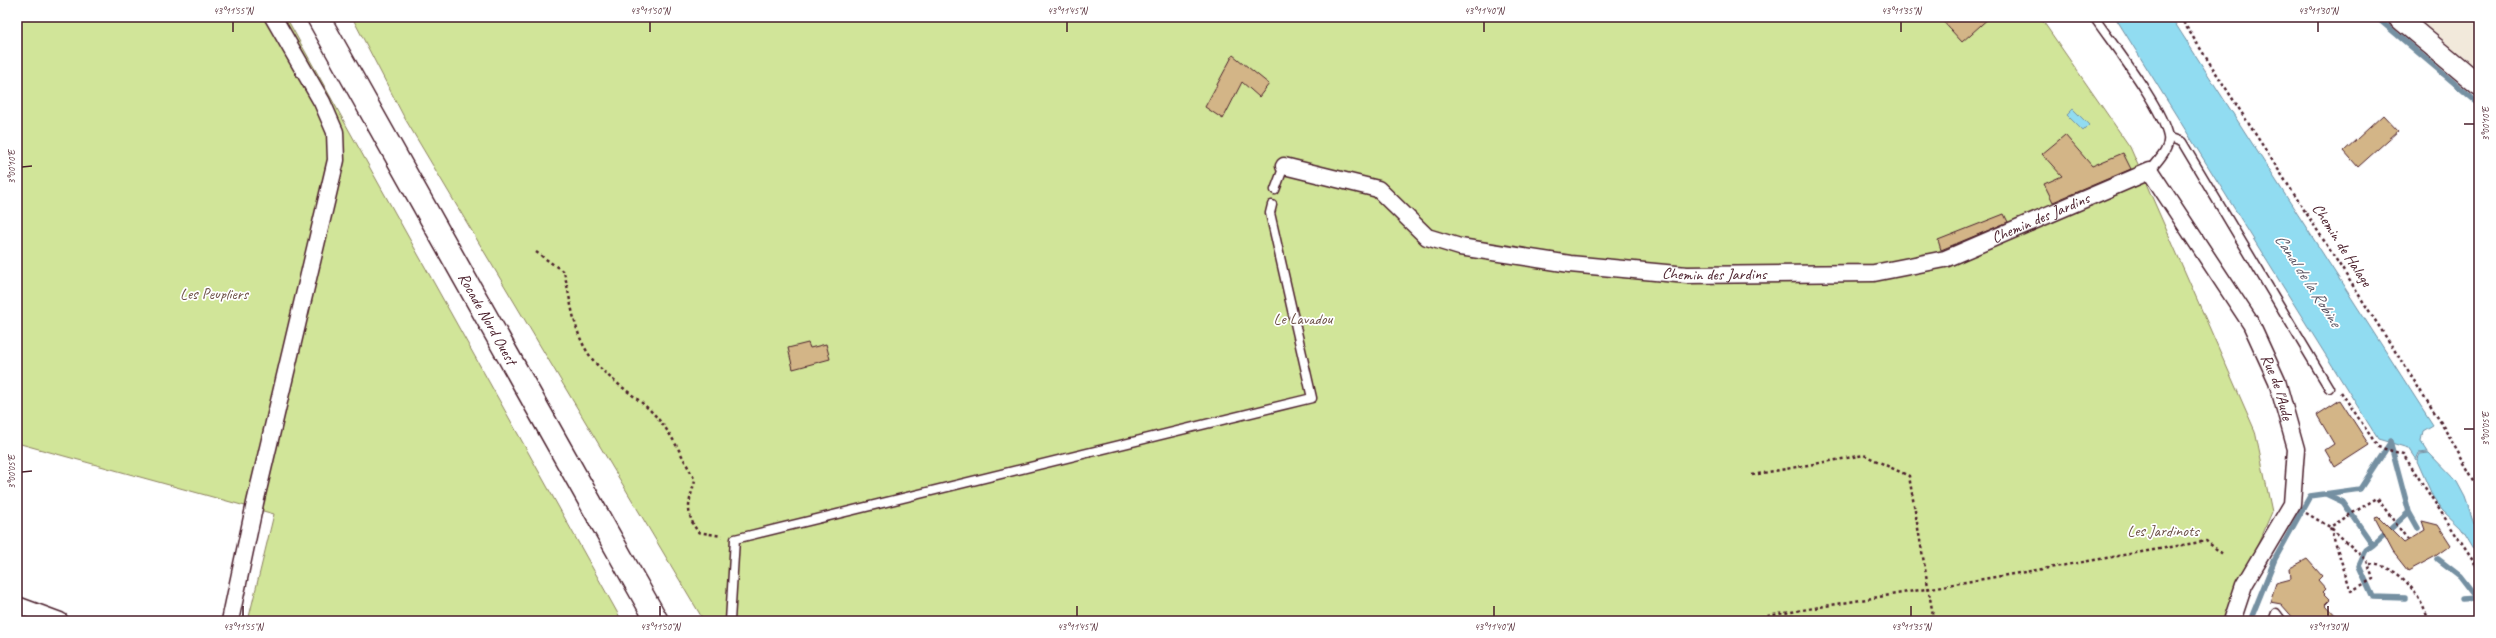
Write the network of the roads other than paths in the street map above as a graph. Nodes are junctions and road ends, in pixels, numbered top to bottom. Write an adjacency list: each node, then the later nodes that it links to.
1 (273, 17): 14 (street)
2 (318, 17): 15 (main road, Rocade Nord Ouest)
3 (2094, 17): 6 (lane)
4 (2398, 17): 5 (street)
5 (2479, 85)
6 (2168, 137): 8 (lane); 11 (lane)
7 (1284, 166): 8 (street, Chemin des Jardins); 9 (lane)
8 (2150, 171): 17 (street, Rue de l'Aude)
9 (1275, 190)
10 (1272, 205): 16 (lane)
11 (2329, 388)
12 (17, 605): 13 (street)
13 (60, 621)
14 (230, 621)
15 (657, 621)
16 (730, 621)
17 (2232, 621)
18 (2273, 621): 19 (lane)
19 (2282, 621)

